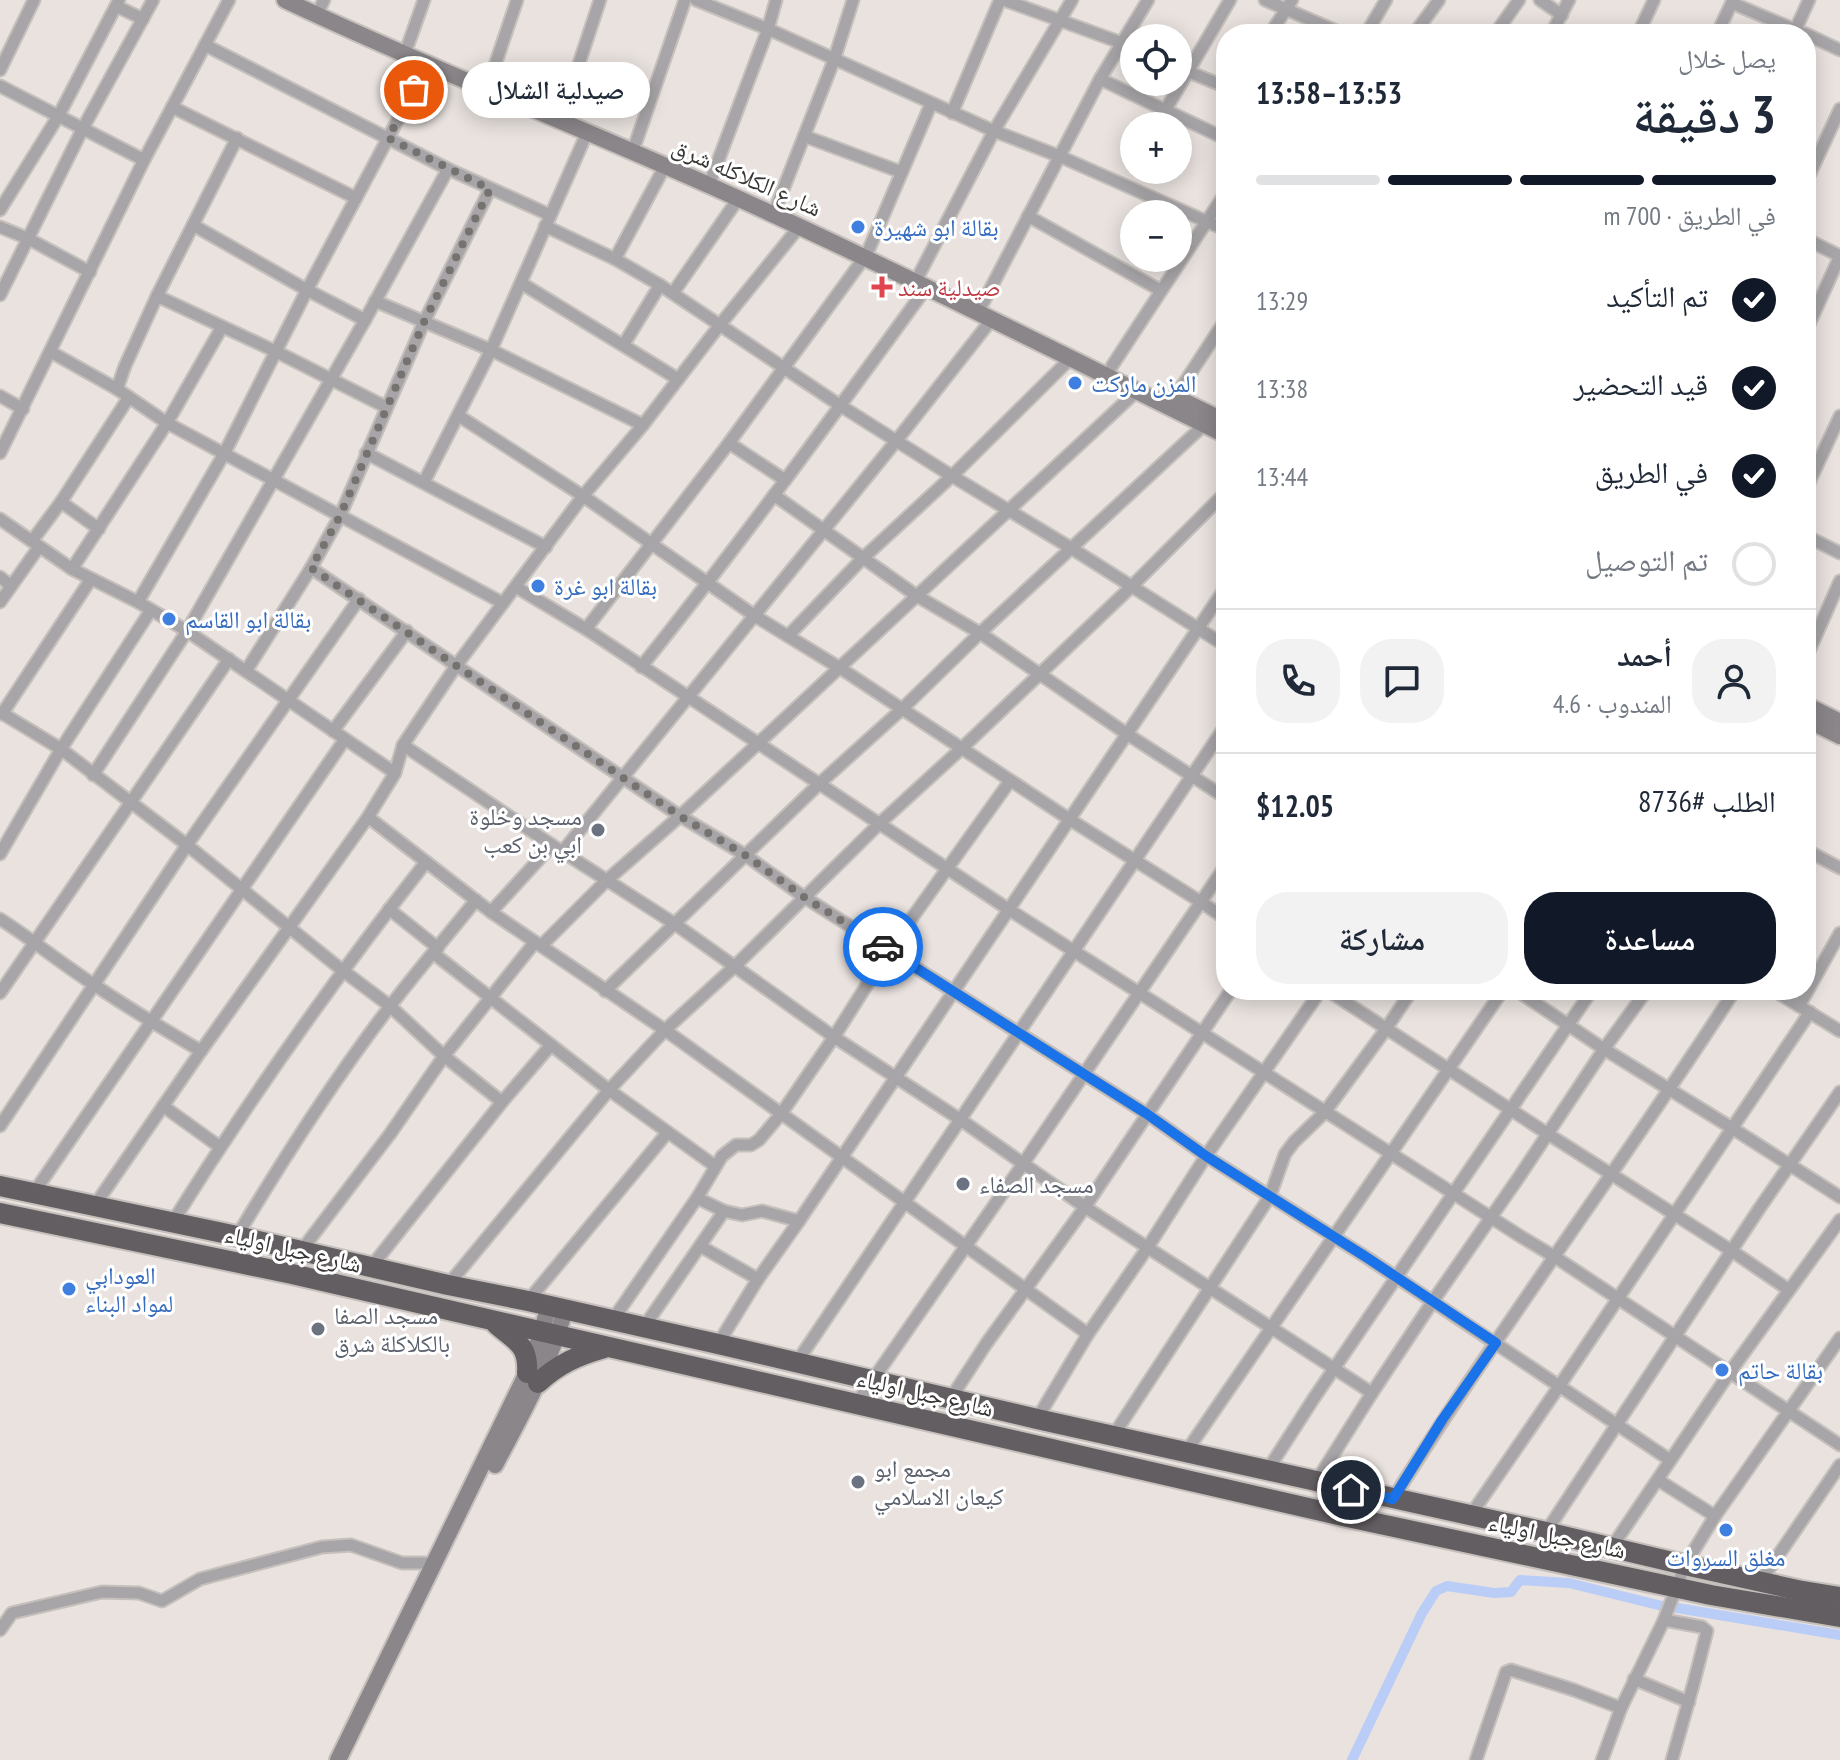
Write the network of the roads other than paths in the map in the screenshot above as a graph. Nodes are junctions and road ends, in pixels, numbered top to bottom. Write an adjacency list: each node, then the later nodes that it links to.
1 (34, 0): 55 (street)
2 (153, 0): 30 (street)
3 (229, 0): 48 (street)
4 (285, 0): 53 (street, شارع الكلاكله شرق)
5 (424, 0): 49 (street)
6 (517, 0): 58 (street)
7 (600, 0): 66 (street)
8 (685, 0): 76 (street)
9 (696, 0): 45 (street)
10 (776, 0): 45 (street)
11 (853, 0): 52 (street)
12 (1002, 0): 27 (street); 67 (street)
13 (1072, 0): 31 (street)
14 (1148, 0): 32 (street)
15 (1230, 0): 33 (street)
16 (1265, 0): 28 (street)
17 (1386, 0): 36 (street)
18 (1439, 0): 37 (street)
19 (1519, 0): 38 (street)
20 (1540, 0): 29 (street)
21 (1569, 0): 29 (street)
22 (1654, 0): 40 (street)
23 (1809, 0): 43 (street)
24 (1732, 1): 41 (street); 42 (street)
25 (318, 2): 49 (street, شارع الكلاكله شرق)
26 (118, 3): 30 (street); 68 (street)
27 (1022, 3): 31 (street)
28 (1289, 5): 34 (street); 35 (street)
29 (1562, 15): 39 (street)
30 (143, 19): 69 (street)
31 (1061, 21): 47 (street); 70 (street)
32 (1133, 24)
33 (1216, 24)
34 (1277, 24)
35 (1321, 24)
36 (1372, 24)
37 (1421, 24)
38 (1502, 24)
39 (1557, 24)
40 (1643, 24)
41 (1722, 24)
42 (1781, 24)
43 (1802, 24)
44 (1216, 25): 54 (street)
45 (768, 29): 52 (street); 83 (street)
46 (1816, 40): 51 (street)
47 (1120, 42)
48 (205, 45): 63 (street); 75 (street)
49 (408, 45): 58 (street, شارع الكلاكله شرق)
50 (1120, 46): 57 (street)
51 (1840, 50)
52 (834, 60): 62 (street); 73 (street)
53 (427, 65): 71 (street, شارع الكلاكله شرق); 75 (street)
54 (1192, 67)
55 (0, 70)
56 (1192, 73): 59 (street)
57 (1100, 79): 64 (street); 77 (street)
58 (490, 80): 66 (street, شارع الكلاكله شرق)
59 (1216, 83)
60 (0, 86): 68 (street)
61 (1174, 96): 64 (street)
62 (931, 104): 67 (street); 82 (street)
63 (172, 107): 74 (street); 78 (street)
64 (1166, 109): 72 (street)
65 (1840, 109): 79 (street)
66 (563, 112): 76 (street, شارع الكلاكله شرق)
67 (952, 113): 70 (street)
68 (59, 115): 69 (street); 89 (street)
69 (83, 128): 78 (street); 97 (street)
70 (994, 131): 77 (street); 103 (street)
71 (587, 133): 80 (street, شارع الكلاكله شرق); 91 (street)
72 (1216, 134)
73 (804, 136): 82 (street); 87 (street)
74 (237, 138): 85 (street); 93 (street)
75 (388, 138): 81 (street); 85 (street)
76 (636, 142): 83 (street, شارع الكلاكله شرق)
77 (1059, 156): 90 (street); 92 (street)
78 (144, 160): 102 (street)
79 (1816, 161)
80 (665, 166): 86 (street, شارع الكلاكله شرق); 101 (street)
81 (448, 169): 84 (street); 111 (street)
82 (901, 172): 99 (street)
83 (712, 177): 87 (street, شارع الكلاكله شرق)
84 (490, 189): 91 (street); 116 (street)
85 (356, 198): 106 (street)
86 (738, 199): 96 (street, شارع الكلاكله شرق); 108 (street)
87 (777, 205): 99 (street, شارع الكلاكله شرق)
88 (1216, 207): 92 (street)
89 (0, 210)
90 (1028, 216): 107 (street); 112 (street)
91 (547, 221): 101 (street); 104 (street)
92 (1207, 221): 94 (street); 107 (street)
93 (193, 225): 106 (street); 110 (street)
94 (1216, 225)
95 (0, 227): 97 (street)
96 (799, 227): 99 (street, شارع الكلاكله شرق); 117 (street)
97 (27, 238): 102 (street); 109 (street)
98 (1816, 244): 100 (street)
99 (867, 254): 103 (street, شارع الكلاكله شرق); 126 (street)
100 (1840, 256): 113 (street)
101 (615, 259): 105 (street)
102 (90, 272): 122 (street)
103 (923, 280): 112 (street, شارع الكلاكله شرق); 114 (street, شارع الكلاكله شرق); 134 (street)
104 (521, 283): 120 (street); 121 (street)
105 (660, 285): 108 (street); 120 (street)
106 (307, 290): 115 (street); 123 (street)
107 (1160, 290): 125 (street)
108 (673, 293): 117 (street)
109 (0, 295)
110 (157, 296): 118 (street); 129 (street)
111 (375, 301): 115 (street); 116 (street)
112 (983, 303): 125 (street, شارع الكلاكله شرق)
113 (1816, 309)
114 (992, 319): 124 (street, شارع الكلاكله شرق); 144 (street)
115 (365, 320): 127 (street)
116 (424, 322): 121 (street); 135 (street)
117 (719, 326): 126 (street); 128 (street)
118 (222, 327): 123 (street); 140 (street)
119 (1216, 334): 133 (street)
120 (624, 344): 128 (street)
121 (491, 350): 137 (street); 142 (street)
122 (51, 352): 129 (street); 136 (street)
123 (277, 352): 127 (street); 148 (street)
124 (1071, 358): 130 (street, شارع الكلاكله شرق); 150 (street)
125 (1112, 366): 133 (street, شارع الكلاكله شرق)
126 (784, 367): 134 (street); 145 (street)
127 (331, 379): 135 (street); 152 (street)
128 (678, 379): 142 (street)
129 (117, 389): 132 (street)
130 (1138, 390): 141 (street, شارع الكلاكله شرق); 158 (street)
131 (0, 396): 136 (street)
132 (129, 397): 140 (street); 156 (street)
133 (1175, 397): 139 (street, شارع الكلاكله شرق)
134 (841, 406): 144 (street); 151 (street)
135 (386, 407): 147 (street)
136 (23, 409): 146 (street)
137 (459, 416): 153 (street); 155 (street)
138 (1840, 416): 149 (street)
139 (1216, 417)
140 (167, 423): 148 (street); 161 (street)
141 (1205, 424): 143 (street, شارع الكلاكله شرق); 167 (street)
142 (643, 425): 155 (street)
143 (1216, 430)
144 (897, 440): 150 (street); 162 (street)
145 (729, 443): 151 (street); 165 (street)
146 (0, 453)
147 (366, 453): 153 (street); 159 (street)
148 (224, 454): 152 (street); 182 (street)
149 (1816, 468)
150 (952, 476): 158 (street); 169 (street)
151 (785, 480): 154 (street)
152 (273, 481): 159 (street); 189 (street)
153 (424, 482): 166 (street)
154 (774, 495): 162 (street); 175 (street)
155 (583, 496): 165 (street); 166 (street)
156 (61, 502): 161 (street); 164 (street)
157 (1216, 502): 178 (street)
158 (1010, 511): 167 (street); 179 (street)
159 (340, 516): 170 (street); 184 (street)
160 (0, 519): 164 (street)
161 (99, 529): 171 (street)
162 (823, 531): 169 (street); 186 (street)
163 (1816, 541): 168 (street)
164 (35, 544): 171 (street); 176 (street)
165 (652, 545): 175 (street); 188 (street)
166 (546, 547): 177 (street)
167 (1071, 548): 178 (street); 191 (street)
168 (1840, 553)
169 (862, 559): 179 (street); 193 (street)
170 (311, 568): 180 (street); 199 (street)
171 (72, 569): 173 (street)
172 (0, 577): 176 (street)
173 (91, 579): 182 (street); 205 (street)
174 (1840, 581): 192 (street)
175 (707, 584): 186 (street); 197 (street)
176 (11, 586): 181 (street)
177 (516, 587): 184 (street); 188 (street)
178 (1131, 587): 187 (street); 200 (street)
179 (917, 596): 191 (street); 198 (street)
180 (359, 599): 190 (street); 202 (street)
181 (0, 602)
182 (138, 602): 185 (street)
183 (1216, 602): 187 (street)
184 (503, 603): 196 (street)
185 (151, 610): 189 (street); 215 (street)
186 (755, 616): 193 (street); 201 (street)
187 (1198, 628): 194 (street); 209 (street)
188 (586, 629): 197 (street)
189 (187, 631): 195 (street); 218 (street)
190 (407, 631): 196 (street); 208 (street)
191 (980, 633): 200 (street); 203 (street)
192 (1816, 635)
193 (788, 636): 198 (street)
194 (1216, 640)
195 (229, 659): 199 (street); 224 (street)
196 (456, 666): 214 (street); 220 (street)
197 (641, 667): 201 (street)
198 (840, 668): 203 (street); 213 (street)
199 (246, 671): 202 (street)
200 (1039, 675): 209 (street); 216 (street)
201 (689, 698): 213 (street); 220 (street)
202 (287, 701): 208 (street); 229 (street)
203 (901, 710): 216 (street); 222 (street)
204 (1816, 710): 206 (street)
205 (1, 713): 215 (street)
206 (1840, 722)
207 (1816, 724): 210 (street)
208 (333, 731): 211 (street)
209 (1127, 734): 219 (street); 227 (street)
210 (1840, 736)
211 (345, 739): 217 (street); 240 (street)
212 (1216, 740): 219 (street)
213 (758, 744): 222 (street); 225 (street)
214 (403, 745): 217 (street); 230 (street)
215 (61, 749): 218 (street); 231 (street)
216 (961, 749): 221 (street); 228 (street)
217 (395, 773): 226 (street)
218 (93, 775): 224 (street)
219 (1191, 777): 223 (street); 234 (street)
220 (623, 778): 225 (street); 230 (street)
221 (1010, 781): 227 (street); 237 (street)
222 (820, 783): 228 (street); 232 (street)
223 (1216, 792)
224 (131, 804): 229 (street); 252 (street)
225 (680, 816): 232 (street); 239 (street)
226 (368, 817): 235 (street); 250 (street)
227 (1069, 819): 234 (street); 245 (street)
228 (880, 823): 237 (street); 241 (street)
229 (187, 845): 240 (street); 260 (street)
230 (557, 848): 239 (street); 246 (street)
231 (0, 854)
232 (745, 855): 241 (street); 249 (street)
233 (1816, 855): 236 (street)
234 (1134, 861): 243 (street); 255 (street)
235 (426, 862): 242 (street); 244 (street)
236 (1840, 868)
237 (947, 869): 245 (street); 254 (street)
238 (1216, 880): 243 (street)
239 (606, 881): 249 (street); 253 (street)
240 (240, 889): 250 (street); 279 (street)
241 (804, 897): 254 (street); 257 (street)
242 (476, 900): 246 (street); 256 (street)
243 (1201, 902): 247 (street); 263 (street)
244 (389, 909): 256 (street); 258 (street)
245 (1008, 909): 255 (street); 262 (street)
246 (491, 912): 253 (street)
247 (1216, 912)
248 (0, 919): 252 (street)
249 (675, 924): 257 (street); 261 (street)
250 (289, 928): 258 (street); 289 (street)
251 (1840, 933): 259 (street)
252 (35, 941): 260 (street); 264 (street)
253 (538, 944): 261 (street); 265 (street)
254 (889, 950): 262 (street); 286 (street)
255 (1073, 950): 263 (street); 285 (street)
256 (435, 951): 265 (street); 277 (street)
257 (735, 966): 282 (street); 286 (street)
258 (342, 970): 277 (street); 309 (street)
259 (1816, 984)
260 (93, 985): 279 (street); 305 (street)
261 (605, 991): 282 (street)
262 (953, 991): 285 (street); 294 (street)
263 (1139, 991): 284 (street); 292 (street)
264 (0, 993)
265 (490, 997): 287 (street); 290 (street)
266 (1224, 1000): 284 (street)
267 (1314, 1000): 293 (street)
268 (1342, 1000): 281 (street)
269 (1405, 1000): 281 (street)
270 (1496, 1000): 291 (street)
271 (1531, 1000): 280 (street)
272 (1585, 1000): 280 (street)
273 (1640, 1000): 288 (street)
274 (1728, 1000): 295 (street)
275 (1789, 1000): 278 (street)
276 (1808, 1000): 278 (street)
277 (390, 1006): 290 (street); 333 (street)
278 (1804, 1009): 283 (street); 306 (street)
279 (152, 1022): 289 (street); 319 (street)
280 (1568, 1025): 288 (street); 300 (street)
281 (1386, 1029): 291 (street); 301 (street)
282 (665, 1030): 296 (street); 302 (street)
283 (1840, 1031)
284 (1202, 1032): 293 (street); 303 (street)
285 (1018, 1033): 292 (street); 304 (street)
286 (834, 1037): 294 (street); 302 (street)
287 (551, 1045): 296 (street); 298 (street)
288 (1604, 1049): 295 (street); 308 (street)
289 (201, 1051): 299 (street)
290 (444, 1056): 298 (street); 338 (street)
291 (1448, 1069): 300 (street); 310 (street)
292 (1083, 1073): 303 (street); 313 (street)
293 (1264, 1073): 301 (street); 311 (street)
294 (895, 1077): 304 (street); 312 (street)
295 (1669, 1089): 306 (street); 316 (street)
296 (609, 1090): 307 (street); 344 (street)
297 (1840, 1092): 314 (street)
298 (502, 1102): 341 (street)
299 (163, 1106): 309 (street); 324 (street)
300 (1510, 1110): 308 (street); 318 (street)
301 (1325, 1112): 310 (street); 320 (street)
302 (781, 1114): 312 (street); 315 (street)
303 (1147, 1114): 311 (street); 325 (street)
304 (961, 1120): 313 (street); 323 (street)
305 (0, 1126)
306 (1732, 1128): 314 (street); 328 (street)
307 (667, 1133): 315 (street); 349 (street)
308 (1548, 1134): 316 (street); 329 (street)
309 (220, 1147): 332 (street)
310 (1390, 1153): 318 (street); 334 (street)
311 (1206, 1156): 320 (street); 337 (street)
312 (841, 1158): 323 (street); 331 (street)
313 (1023, 1164): 325 (street); 335 (street)
314 (1789, 1164): 321 (street); 339 (street)
315 (715, 1166): 322 (street)
316 (1611, 1174): 328 (street); 340 (street)
317 (0, 1186): 319 (highway, شارع جبل اولياء)
318 (1453, 1193): 329 (street); 342 (street)
319 (33, 1194): 324 (highway, شارع جبل اولياء)
320 (1270, 1196): 334 (street); 345 (street)
321 (1840, 1197)
322 (697, 1198): 326 (street); 353 (street)
323 (906, 1202): 335 (street); 363 (street)
324 (95, 1205): 332 (highway, شارع جبل اولياء)
325 (1085, 1207): 337 (street); 346 (street)
326 (724, 1211): 331 (street); 336 (street)
327 (0, 1213): 352 (highway, شارع جبل اولياء)
328 (1674, 1214): 339 (street); 348 (street)
329 (1491, 1217): 340 (street); 350 (street)
330 (1840, 1220): 347 (street)
331 (799, 1221): 343 (street)
332 (172, 1223): 333 (highway, شارع جبل اولياء)
333 (237, 1236): 338 (highway, شارع جبل اولياء)
334 (1333, 1236): 342 (street); 355 (street)
335 (966, 1245): 346 (street); 367 (street)
336 (700, 1246): 343 (street); 354 (street)
337 (1148, 1247): 345 (street); 357 (street)
338 (301, 1251): 341 (highway, شارع جبل اولياء)
339 (1732, 1251): 347 (street); 358 (street)
340 (1555, 1257): 348 (street); 360 (street)
341 (371, 1267): 344 (highway, شارع جبل اولياء)
342 (1397, 1277): 350 (street); 364 (street)
343 (758, 1279): 361 (street)
344 (448, 1285): 349 (highway, شارع جبل اولياء)
345 (1210, 1288): 355 (street); 375 (street)
346 (1025, 1290): 357 (street); 370 (street)
347 (1789, 1290): 365 (street)
348 (1618, 1299): 358 (street); 368 (street)
349 (528, 1301): 351 (highway, شارع جبل اولياء)
350 (1433, 1301): 360 (street); 369 (street)
351 (557, 1308): 353 (highway, شارع جبل اولياء); 356 (street)
352 (490, 1319): 356 (highway, شارع جبل اولياء); 366 (highway)
353 (612, 1321): 354 (highway, شارع جبل اولياء)
354 (644, 1327): 361 (highway, شارع جبل اولياء)
355 (1271, 1327): 364 (street); 377 (street)
356 (550, 1333): 362 (highway, شارع جبل اولياء); 366 (street)
357 (1088, 1334): 373 (street)
358 (1676, 1337): 365 (street); 374 (street)
359 (1840, 1338): 372 (street)
360 (1496, 1343): 368 (street); 385 (street)
361 (718, 1344): 363 (highway, شارع جبل اولياء)
362 (609, 1347): 366 (highway); 371 (highway, شارع جبل اولياء)
363 (797, 1362): 367 (highway, شارع جبل اولياء)
364 (1334, 1369): 369 (street); 381 (street)
365 (1730, 1372): 372 (street); 379 (street)
366 (533, 1378): 382 (street)
367 (872, 1380): 370 (highway, شارع جبل اولياء); 371 (street)
368 (1560, 1385): 374 (street); 387 (street)
369 (1372, 1393): 384 (street)
370 (951, 1398): 373 (highway, شارع جبل اولياء)
371 (856, 1404): 378 (highway, شارع جبل اولياء)
372 (1790, 1411): 376 (street); 386 (street)
373 (1037, 1419): 375 (highway, شارع جبل اولياء)
374 (1617, 1424): 379 (street); 388 (street)
375 (1105, 1434): 377 (highway, شارع جبل اولياء); 378 (highway)
376 (1840, 1445)
377 (1186, 1452): 381 (highway, شارع جبل اولياء)
378 (1088, 1459): 393 (highway, شارع جبل اولياء)
379 (1670, 1460): 383 (street)
380 (1840, 1465): 392 (street)
381 (1267, 1471): 384 (highway, شارع جبل اولياء)
382 (484, 1474): 390 (street); 402 (street)
383 (1658, 1480): 386 (street); 389 (street)
384 (1316, 1482): 385 (highway, شارع جبل اولياء)
385 (1393, 1499): 387 (highway, شارع جبل اولياء)
386 (1715, 1516): 391 (street)
387 (1469, 1517): 388 (highway, شارع جبل اولياء)
388 (1546, 1532): 389 (highway, شارع جبل اولياء)
389 (1612, 1547): 391 (highway, شارع جبل اولياء)
390 (435, 1563): 397 (street); 401 (street)
391 (1685, 1565): 392 (highway, شارع جبل اولياء); 393 (street)
392 (1760, 1582): 394 (highway, شارع جبل اولياء)
393 (1677, 1588): 395 (highway, شارع جبل اولياء); 396 (street)
394 (1840, 1597)
395 (1840, 1617)
396 (1664, 1620): 398 (street); 399 (street)
397 (0, 1630)
398 (1634, 1679): 399 (street); 400 (street)
399 (1689, 1702): 405 (street)
400 (1621, 1708): 403 (street); 404 (street)
401 (338, 1760)
402 (348, 1760)
403 (1476, 1760)
404 (1602, 1760)
405 (1672, 1760)

